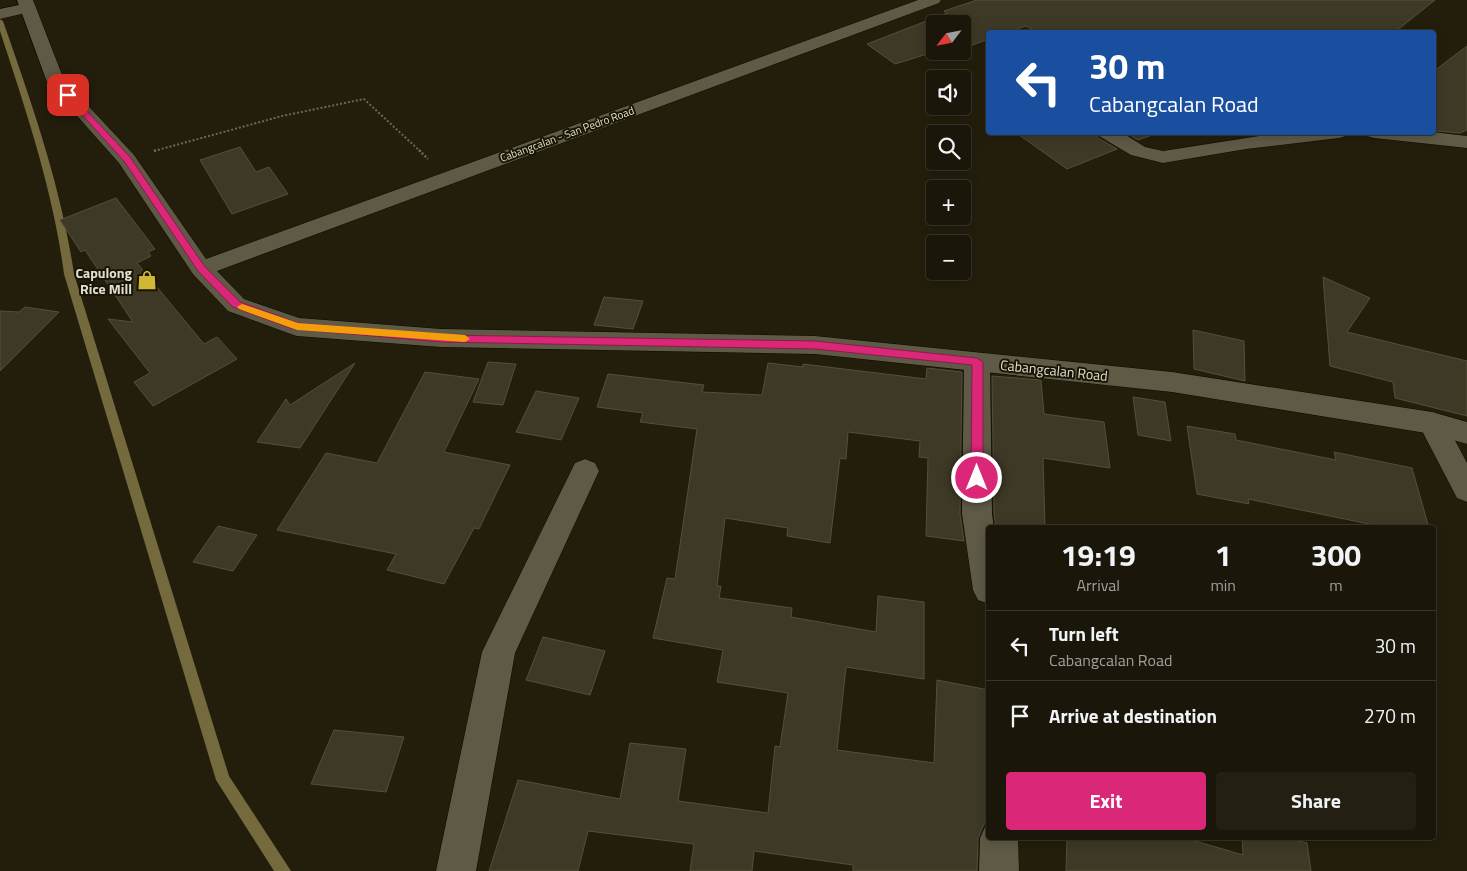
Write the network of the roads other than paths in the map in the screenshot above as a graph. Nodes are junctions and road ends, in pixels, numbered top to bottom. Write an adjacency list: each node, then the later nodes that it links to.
1 (933, 0): 8 (street, Cabangcalan - San Pedro Road)
2 (26, 4): 3 (street); 8 (street, Cabangcalan Road)
3 (3, 13)
4 (1111, 135): 5 (street)
5 (1314, 135)
6 (1402, 135): 7 (street)
7 (1467, 142)
8 (201, 269): 9 (street, Cabangcalan Road)
9 (977, 362): 10 (street, Cabangcalan Road); 14 (street)
10 (1432, 423): 11 (street, Cabangcalan Road); 13 (street)
11 (1467, 433)
12 (585, 471): 16 (street)
13 (1467, 490)
14 (986, 571)
15 (999, 840): 17 (street)
16 (456, 871)
17 (999, 871)

